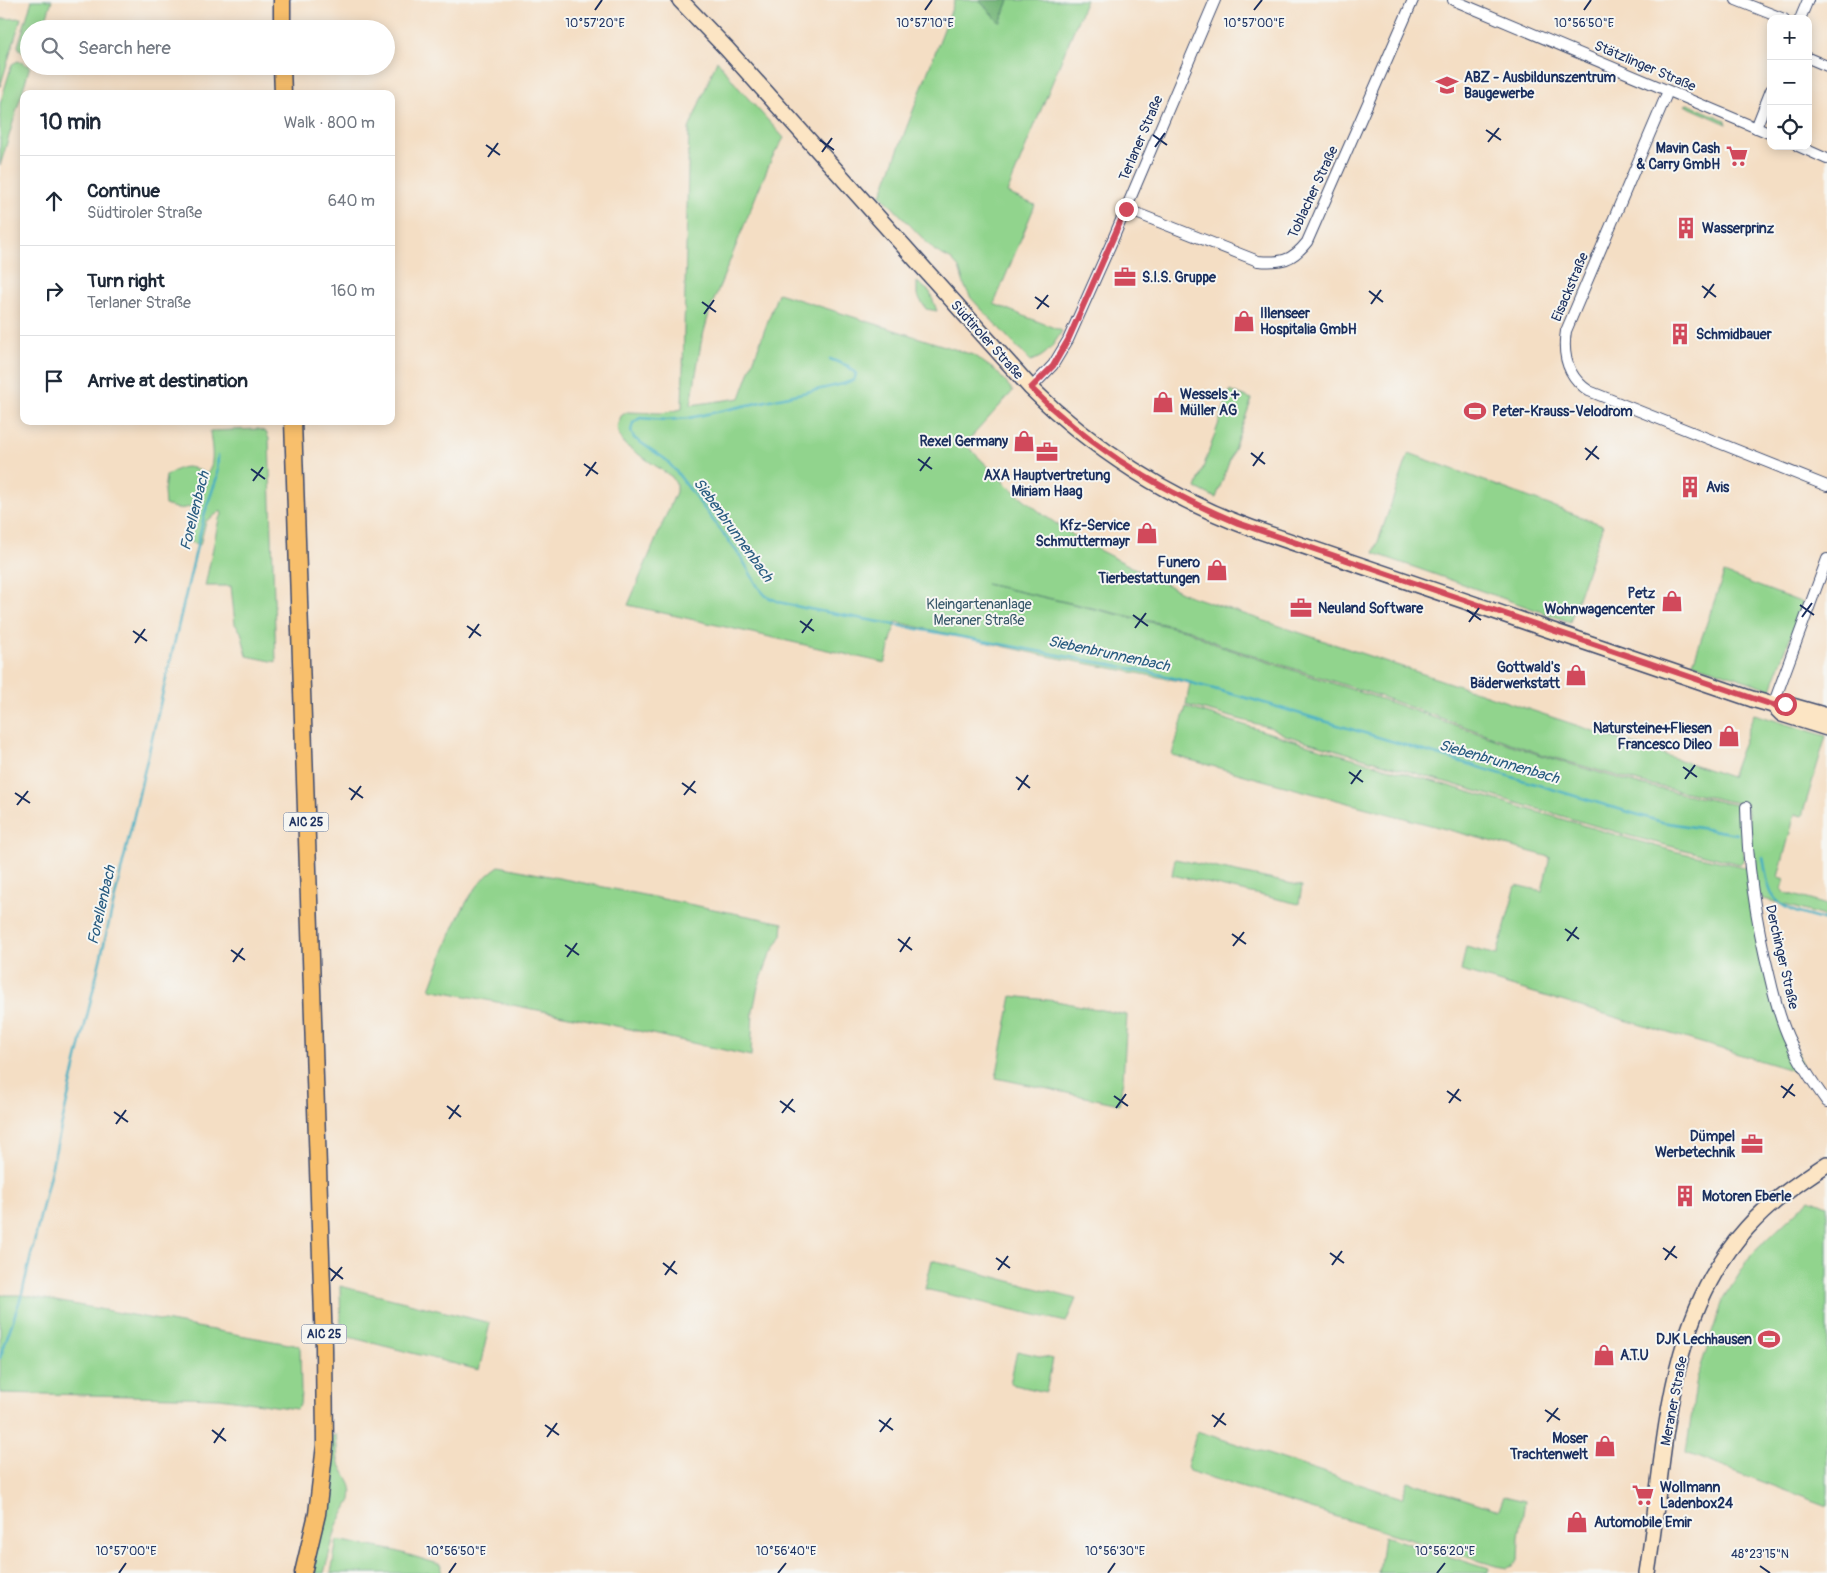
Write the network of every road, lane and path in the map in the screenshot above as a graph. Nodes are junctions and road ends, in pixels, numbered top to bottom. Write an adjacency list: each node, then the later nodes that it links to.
1 (282, 0): 10 (main road)
2 (680, 0): 22 (main road, Südtiroler Straße)
3 (1215, 0): 21 (street, Terlaner Straße)
4 (1413, 0): 21 (street, Toblacher Straße)
5 (1453, 0): 15 (street, Stätzlinger Straße)
6 (1736, 0): 8 (street)
7 (1808, 0): 9 (street)
8 (1774, 15)
9 (1802, 15)
10 (282, 20)
11 (1812, 60): 12 (street)
12 (1827, 66)
13 (282, 75): 14 (main road)
14 (283, 90)
15 (1668, 92): 17 (street, Stätzlinger Straße); 24 (street, Eisackstraße)
16 (1767, 100): 17 (street)
17 (1756, 128): 18 (street, Stätzlinger Straße)
18 (1767, 132)
19 (1808, 150): 20 (street)
20 (1827, 158)
21 (1126, 209): 22 (street, Terlaner Straße)
22 (1031, 388): 26 (main road, Südtiroler Straße)
23 (293, 425): 33 (main road, AIC 25)
24 (1827, 486)
25 (1827, 559): 26 (street)
26 (1773, 705): 27 (main road, Südtiroler Straße); 28 (main road, Südtiroler Straße)
27 (1827, 716)
28 (1827, 728)
29 (1746, 807): 30 (street, Derchinger Straße)
30 (1827, 1102)
31 (1827, 1164): 34 (main road, Meraner Straße)
32 (1827, 1174): 35 (main road, Meraner Straße)
33 (303, 1573)
34 (1647, 1573)
35 (1656, 1573)

